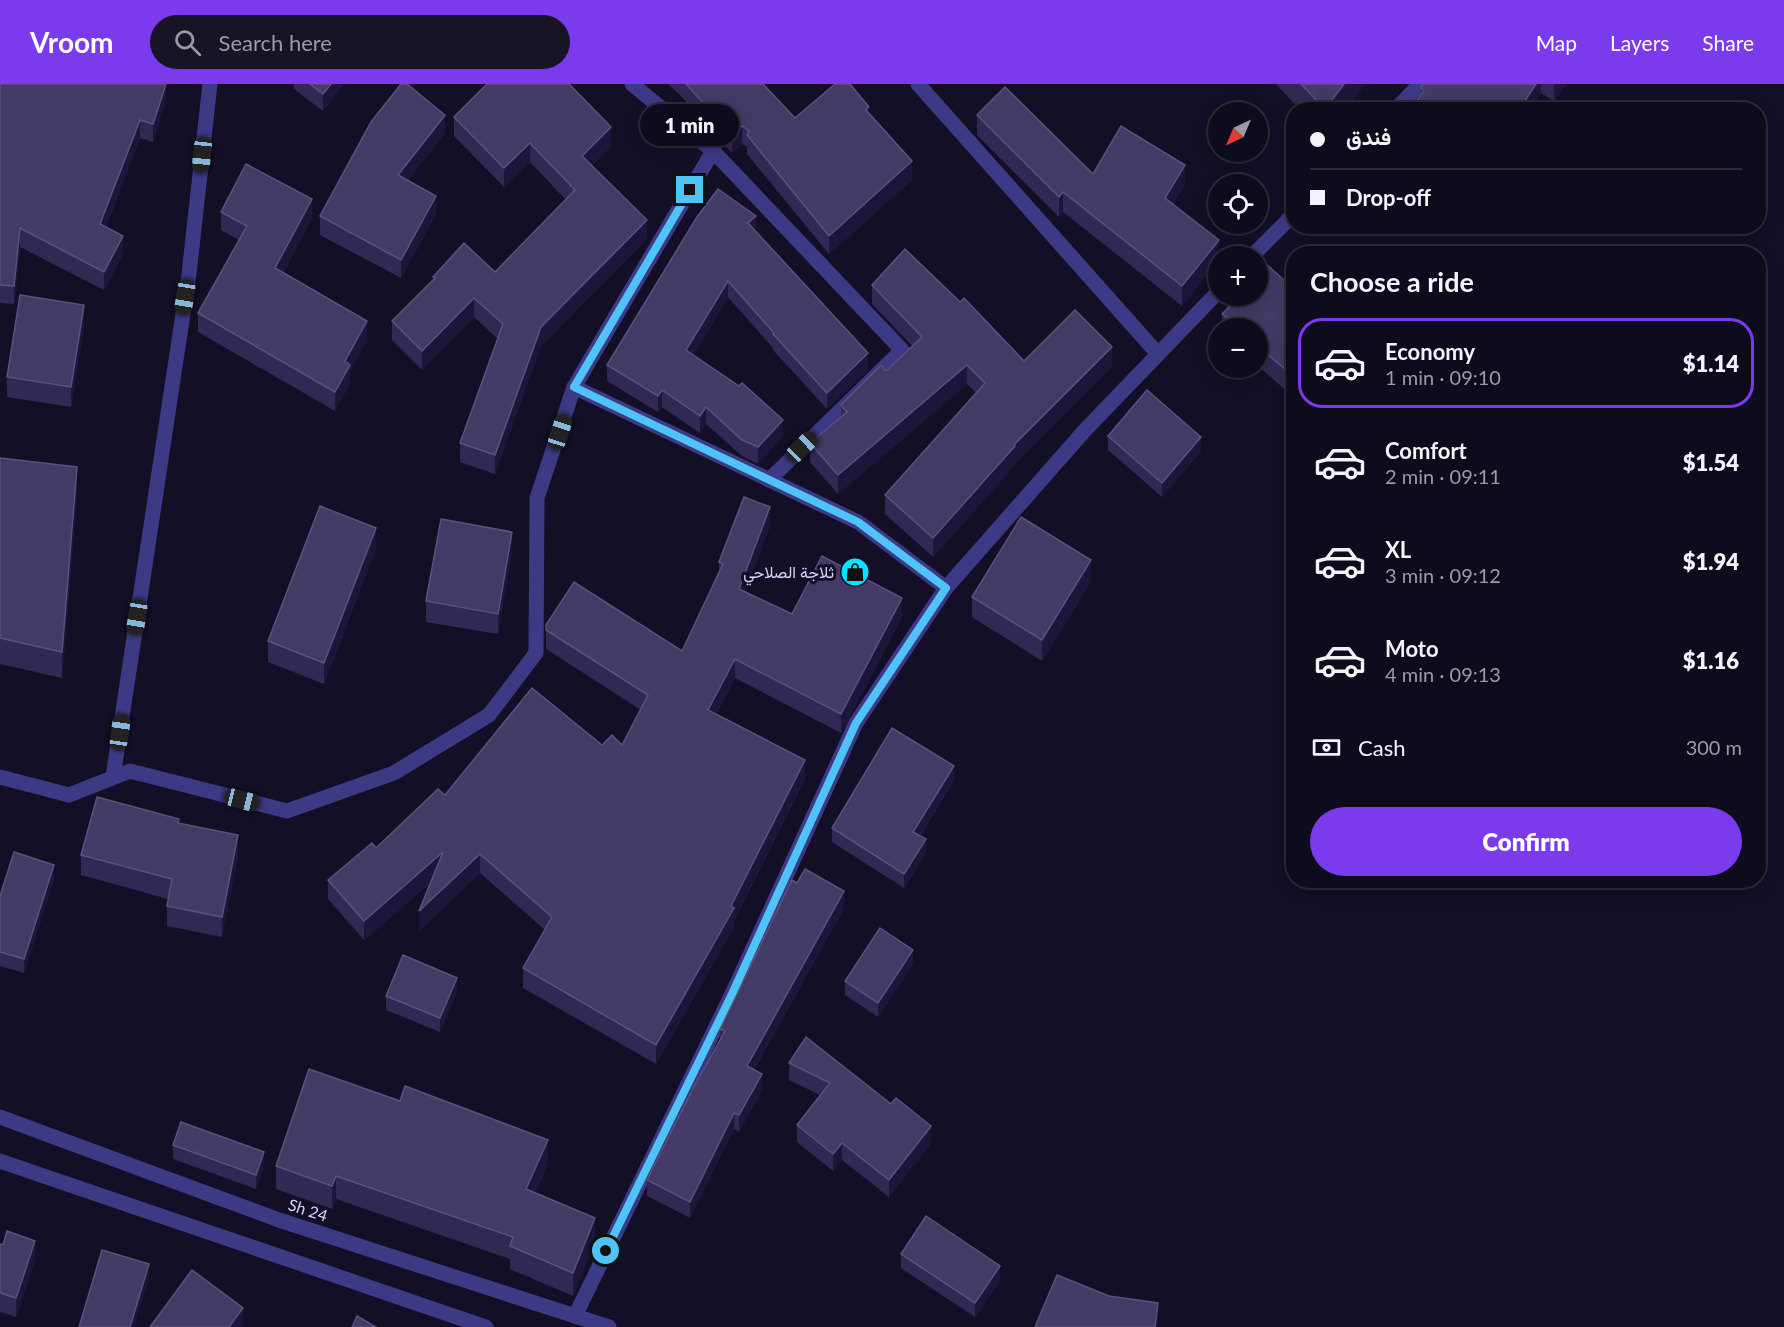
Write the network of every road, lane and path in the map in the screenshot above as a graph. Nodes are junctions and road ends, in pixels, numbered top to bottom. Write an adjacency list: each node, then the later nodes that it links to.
1 (210, 84): 15 (street)
2 (632, 84): 6 (street)
3 (918, 84): 10 (street)
4 (1420, 84): 5 (street)
5 (1403, 102)
6 (713, 151): 11 (street); 12 (street)
7 (1286, 222): 8 (street)
8 (1262, 246)
9 (1208, 302): 10 (street)
10 (1158, 354): 13 (street)
11 (574, 387): 12 (street); 15 (street)
12 (769, 480): 13 (street)
13 (946, 588): 18 (street)
14 (0, 777): 15 (street)
15 (113, 777)
16 (0, 1117): 18 (street, Sh 24)
17 (0, 1161): 19 (street)
18 (575, 1316): 20 (street, Sh 24)
19 (486, 1327)
20 (609, 1327)

